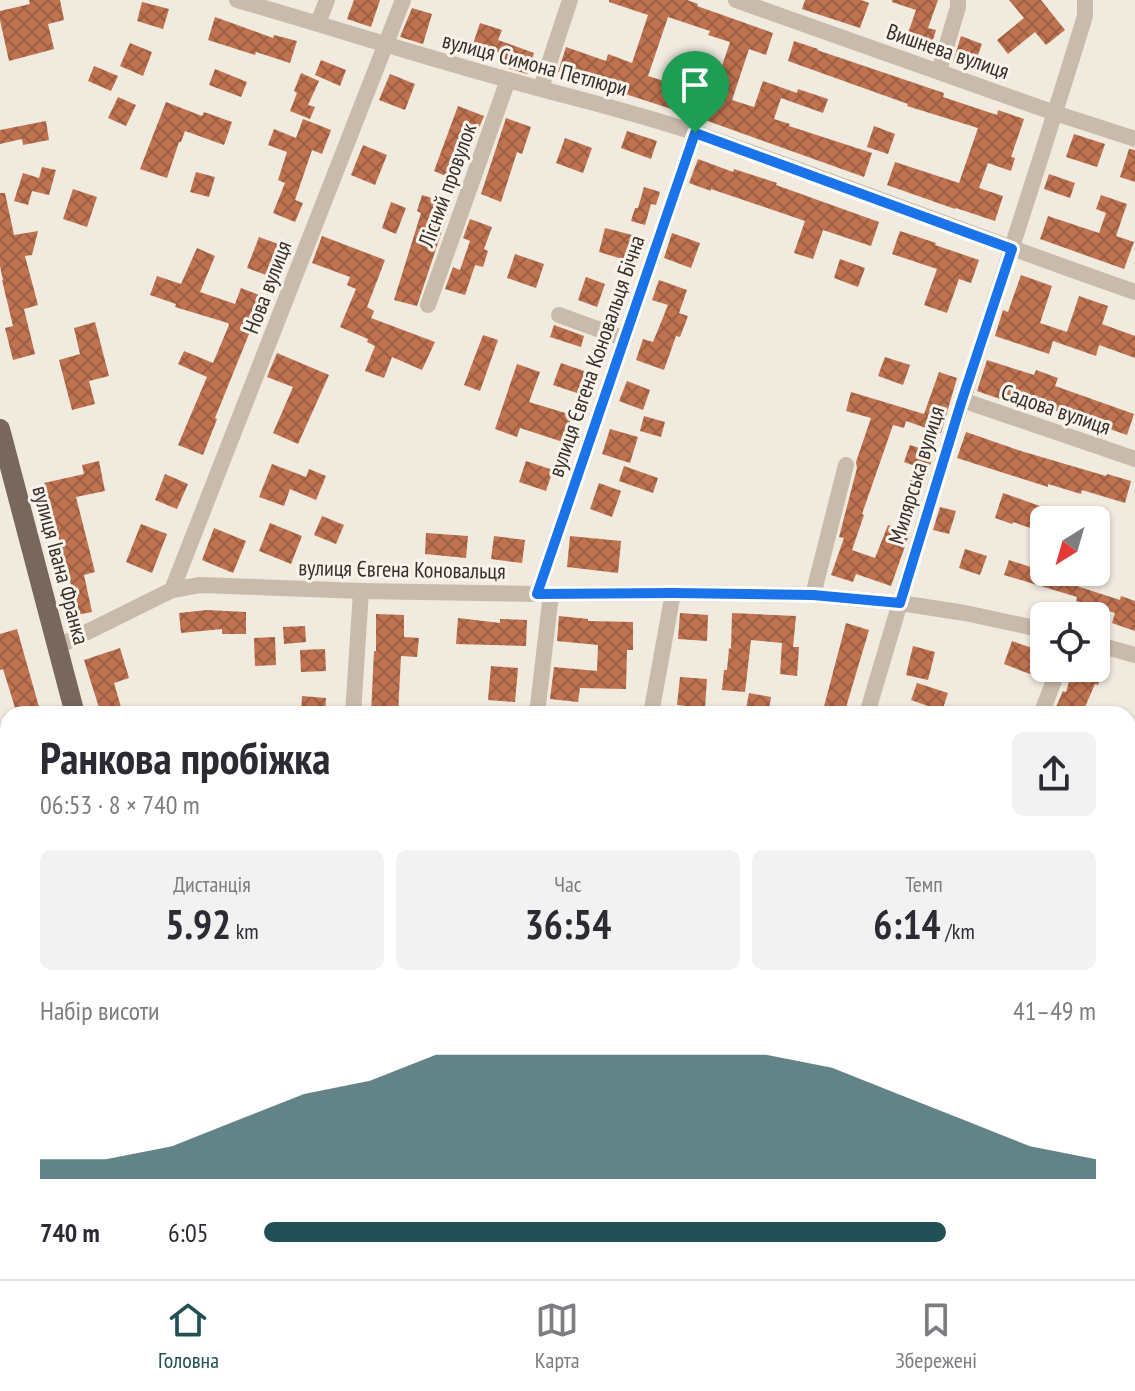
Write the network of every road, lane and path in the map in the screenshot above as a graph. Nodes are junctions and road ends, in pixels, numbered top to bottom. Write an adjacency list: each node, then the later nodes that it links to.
1 (237, 0): 8 (street, вулиця Симона Петлюри)
2 (327, 0): 8 (street)
3 (403, 0): 9 (street, Нова вулиця)
4 (570, 0): 12 (street)
5 (736, 0): 10 (street, Вишнева вулиця)
6 (958, 0): 10 (street)
7 (1085, 0): 13 (street, Милярська вулиця)
8 (318, 23): 9 (street, вулиця Симона Петлюри)
9 (385, 46): 11 (street, вулиця Симона Петлюри); 25 (street, Нова вулиця)
10 (939, 71): 13 (street, Вишнева вулиця)
11 (508, 80): 12 (street, вулиця Симона Петлюри); 18 (street, Лісний провулок)
12 (541, 88): 14 (street, вулиця Симона Петлюри)
13 (1055, 113): 15 (street, Вишнева вулиця); 16 (street, Милярська вулиця)
14 (695, 133): 16 (street, вулиця Симона Петлюри); 20 (street, вулиця Євгена Коновальця Бічна)
15 (1135, 139)
16 (1012, 249): 17 (street, вулиця Симона Петлюри); 21 (street, Милярська вулиця)
17 (1135, 292)
18 (428, 305)
19 (559, 315): 20 (street)
20 (625, 339): 28 (street, вулиця Євгена Коновальця Бічна)
21 (962, 400): 23 (street, Садова вулиця); 30 (street, Милярська вулиця)
22 (0, 429): 32 (main road, вулиця Івана Франка)
23 (1135, 459)
24 (846, 465): 29 (street)
25 (172, 590): 26 (street, вулиця Євгена Коновальця); 32 (street, вулиця Євгена Коновальця)
26 (361, 591): 28 (street, вулиця Євгена Коновальця); 37 (street)
27 (673, 593): 28 (street, вулиця Євгена Коновальця); 29 (street, вулиця Євгена Коновальця); 39 (street)
28 (544, 594): 38 (street, вулиця Євгена Коновальця Бічна)
29 (813, 595): 30 (street, вулиця Євгена Коновальця)
30 (900, 603): 31 (street, вулиця Євгена Коновальця); 40 (street, Милярська вулиця)
31 (1030, 627)
32 (57, 647): 36 (main road, вулиця Івана Франка)
33 (1110, 648): 34 (street)
34 (1135, 655)
35 (1054, 682): 41 (street)
36 (73, 706)
37 (354, 706)
38 (537, 706)
39 (652, 706)
40 (869, 706)
41 (1044, 706)

